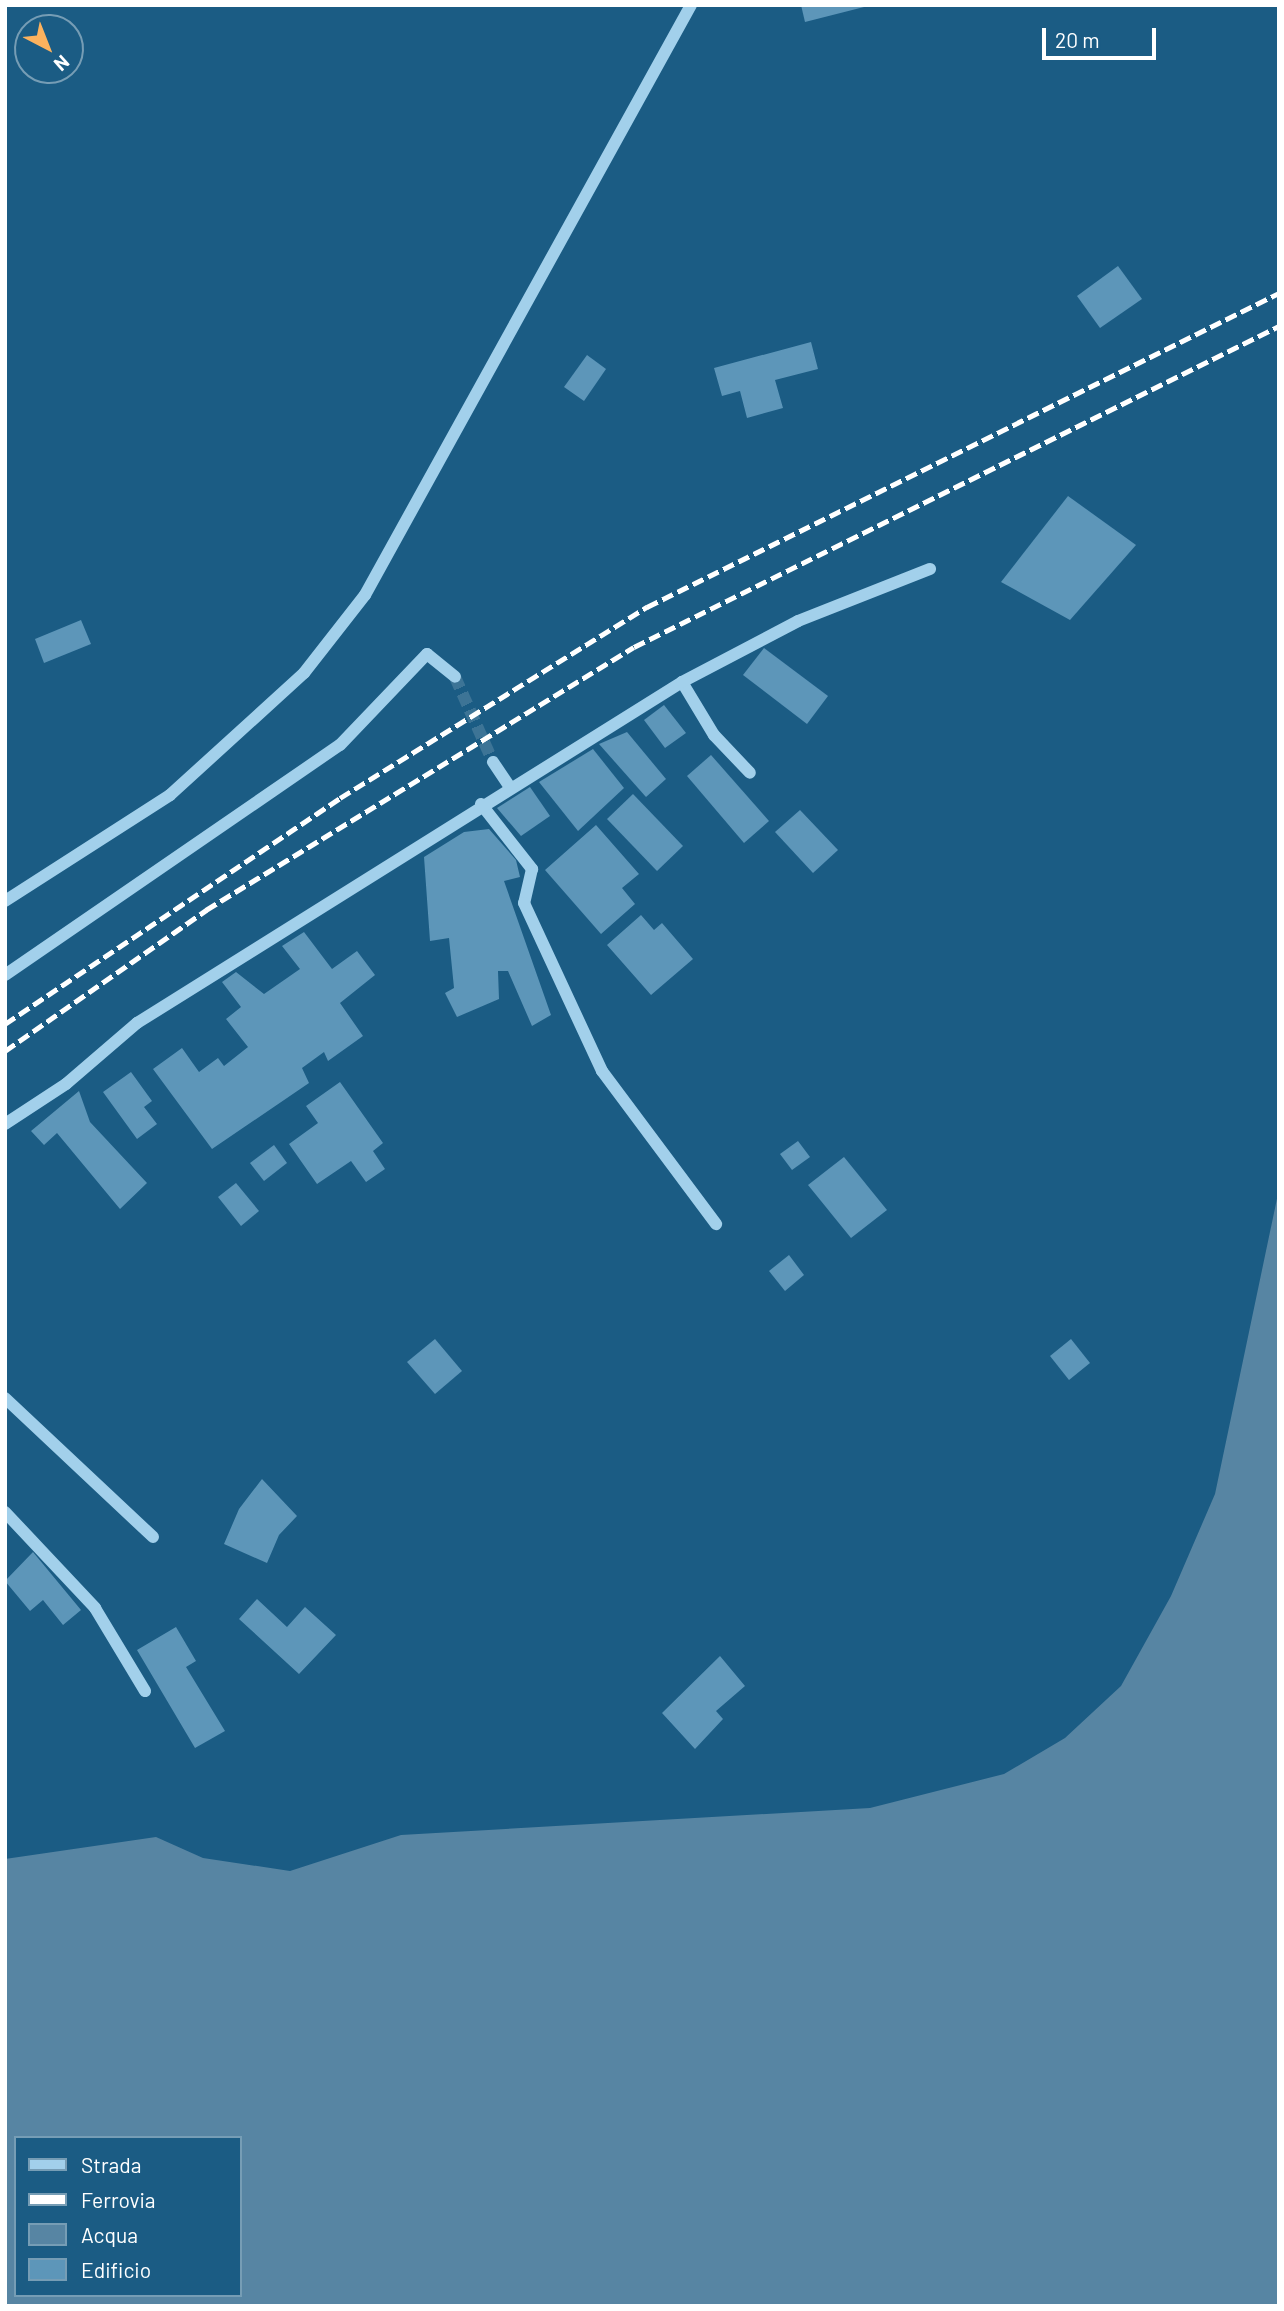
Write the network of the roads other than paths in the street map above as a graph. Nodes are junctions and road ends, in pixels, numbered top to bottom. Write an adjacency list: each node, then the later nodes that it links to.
1 (691, 5): 9 (street)
2 (930, 569): 4 (street)
3 (455, 677): 10 (street)
4 (682, 682): 6 (street); 7 (street)
5 (493, 762): 7 (street)
6 (750, 773)
7 (509, 786): 8 (street)
8 (481, 804): 11 (street); 12 (street)
9 (5, 901)
10 (5, 975)
11 (5, 1124)
12 (716, 1224)
13 (5, 1398): 15 (street)
14 (5, 1512): 16 (street)
15 (153, 1537)
16 (145, 1691)

